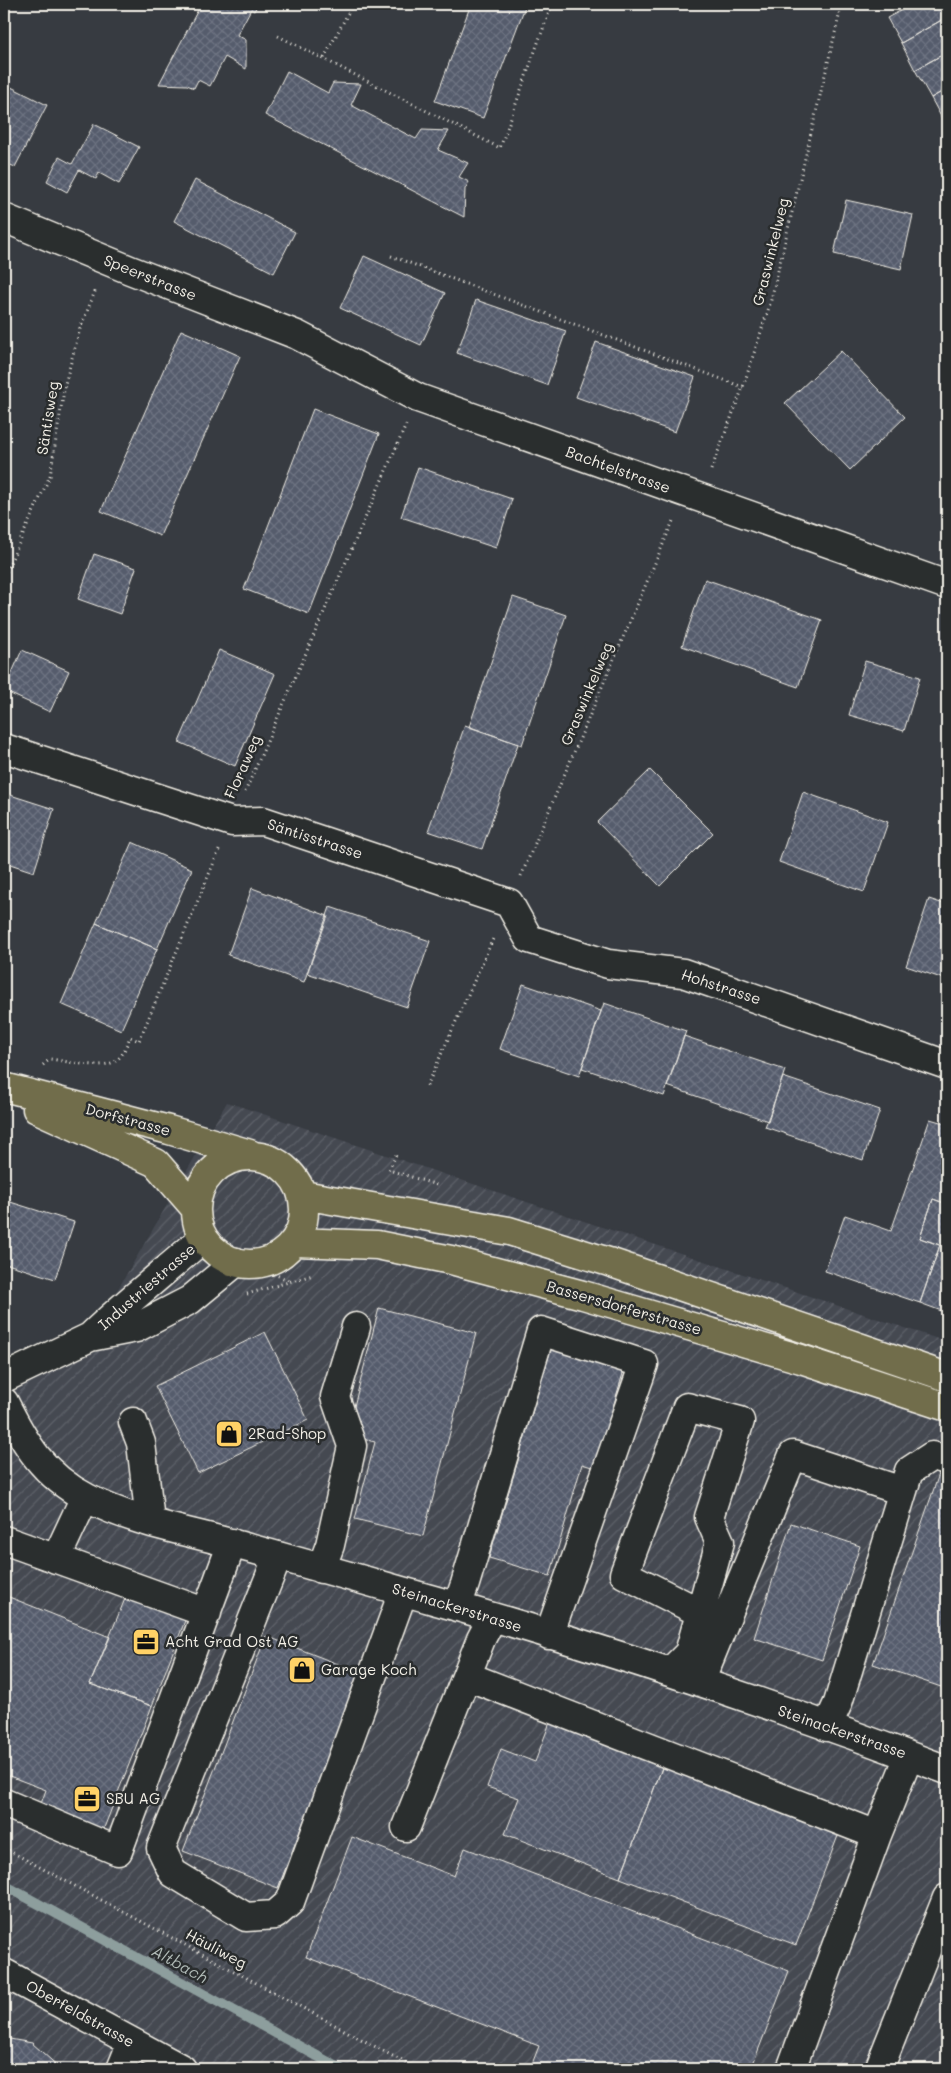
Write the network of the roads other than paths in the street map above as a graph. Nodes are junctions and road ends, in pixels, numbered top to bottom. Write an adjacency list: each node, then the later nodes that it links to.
1 (4, 218): 2 (street, Speerstrasse)
2 (297, 335): 3 (street, Bachtelstrasse)
3 (947, 585)
4 (4, 748): 5 (street, Säntisstrasse)
5 (510, 903): 6 (street, Hohstrasse)
6 (947, 1065)
7 (4, 1088): 9 (main road, Dorfstrasse)
8 (4, 1094): 11 (main road, Dorfstrasse)
9 (252, 1155): 10 (main road); 11 (main road)
10 (303, 1195): 13 (main road); 17 (main road)
11 (196, 1209): 12 (main road)
12 (203, 1238): 14 (main road); 16 (street, Industriestrasse)
13 (295, 1242): 14 (main road); 20 (main road, Bassersdorferstrasse)
14 (244, 1263): 16 (street, Industriestrasse)
15 (356, 1327): 30 (street)
16 (90, 1338): 18 (street, Industriestrasse)
17 (947, 1377)
18 (4, 1378)
19 (4, 1402): 24 (street, Steinackerstrasse)
20 (947, 1407)
21 (134, 1422): 25 (street)
22 (947, 1460): 23 (street)
23 (902, 1491): 39 (street); 40 (street)
24 (85, 1497): 25 (street, Steinackerstrasse); 29 (street)
25 (150, 1521): 27 (street, Steinackerstrasse)
26 (4, 1540): 29 (street)
27 (232, 1543): 28 (street, Steinackerstrasse); 33 (street)
28 (278, 1556): 30 (street, Steinackerstrasse); 31 (street)
29 (56, 1559): 33 (street)
30 (322, 1569): 31 (street, Steinackerstrasse)
31 (403, 1592): 32 (street, Steinackerstrasse)
32 (456, 1607): 35 (street, Steinackerstrasse); 36 (street)
33 (207, 1612): 43 (street)
34 (701, 1612): 34 (street); 37 (street)
35 (492, 1618): 36 (street, Steinackerstrasse); 38 (street)
36 (549, 1636): 37 (street, Steinackerstrasse)
37 (670, 1672): 39 (street, Steinackerstrasse)
38 (467, 1676): 44 (street); 45 (street)
39 (700, 1682): 40 (street, Steinackerstrasse)
40 (827, 1727): 41 (street, Steinackerstrasse)
41 (909, 1756): 42 (street, Steinackerstrasse); 45 (street)
42 (947, 1770)
43 (4, 1803)
44 (406, 1827)
45 (878, 1835): 51 (street)
46 (947, 1898): 52 (street)
47 (4, 1973): 48 (street, Oberfeldstrasse)
48 (132, 2042): 49 (street, Oberfeldstrasse); 50 (street)
49 (166, 2065)
50 (121, 2069)
51 (791, 2069)
52 (879, 2069)

